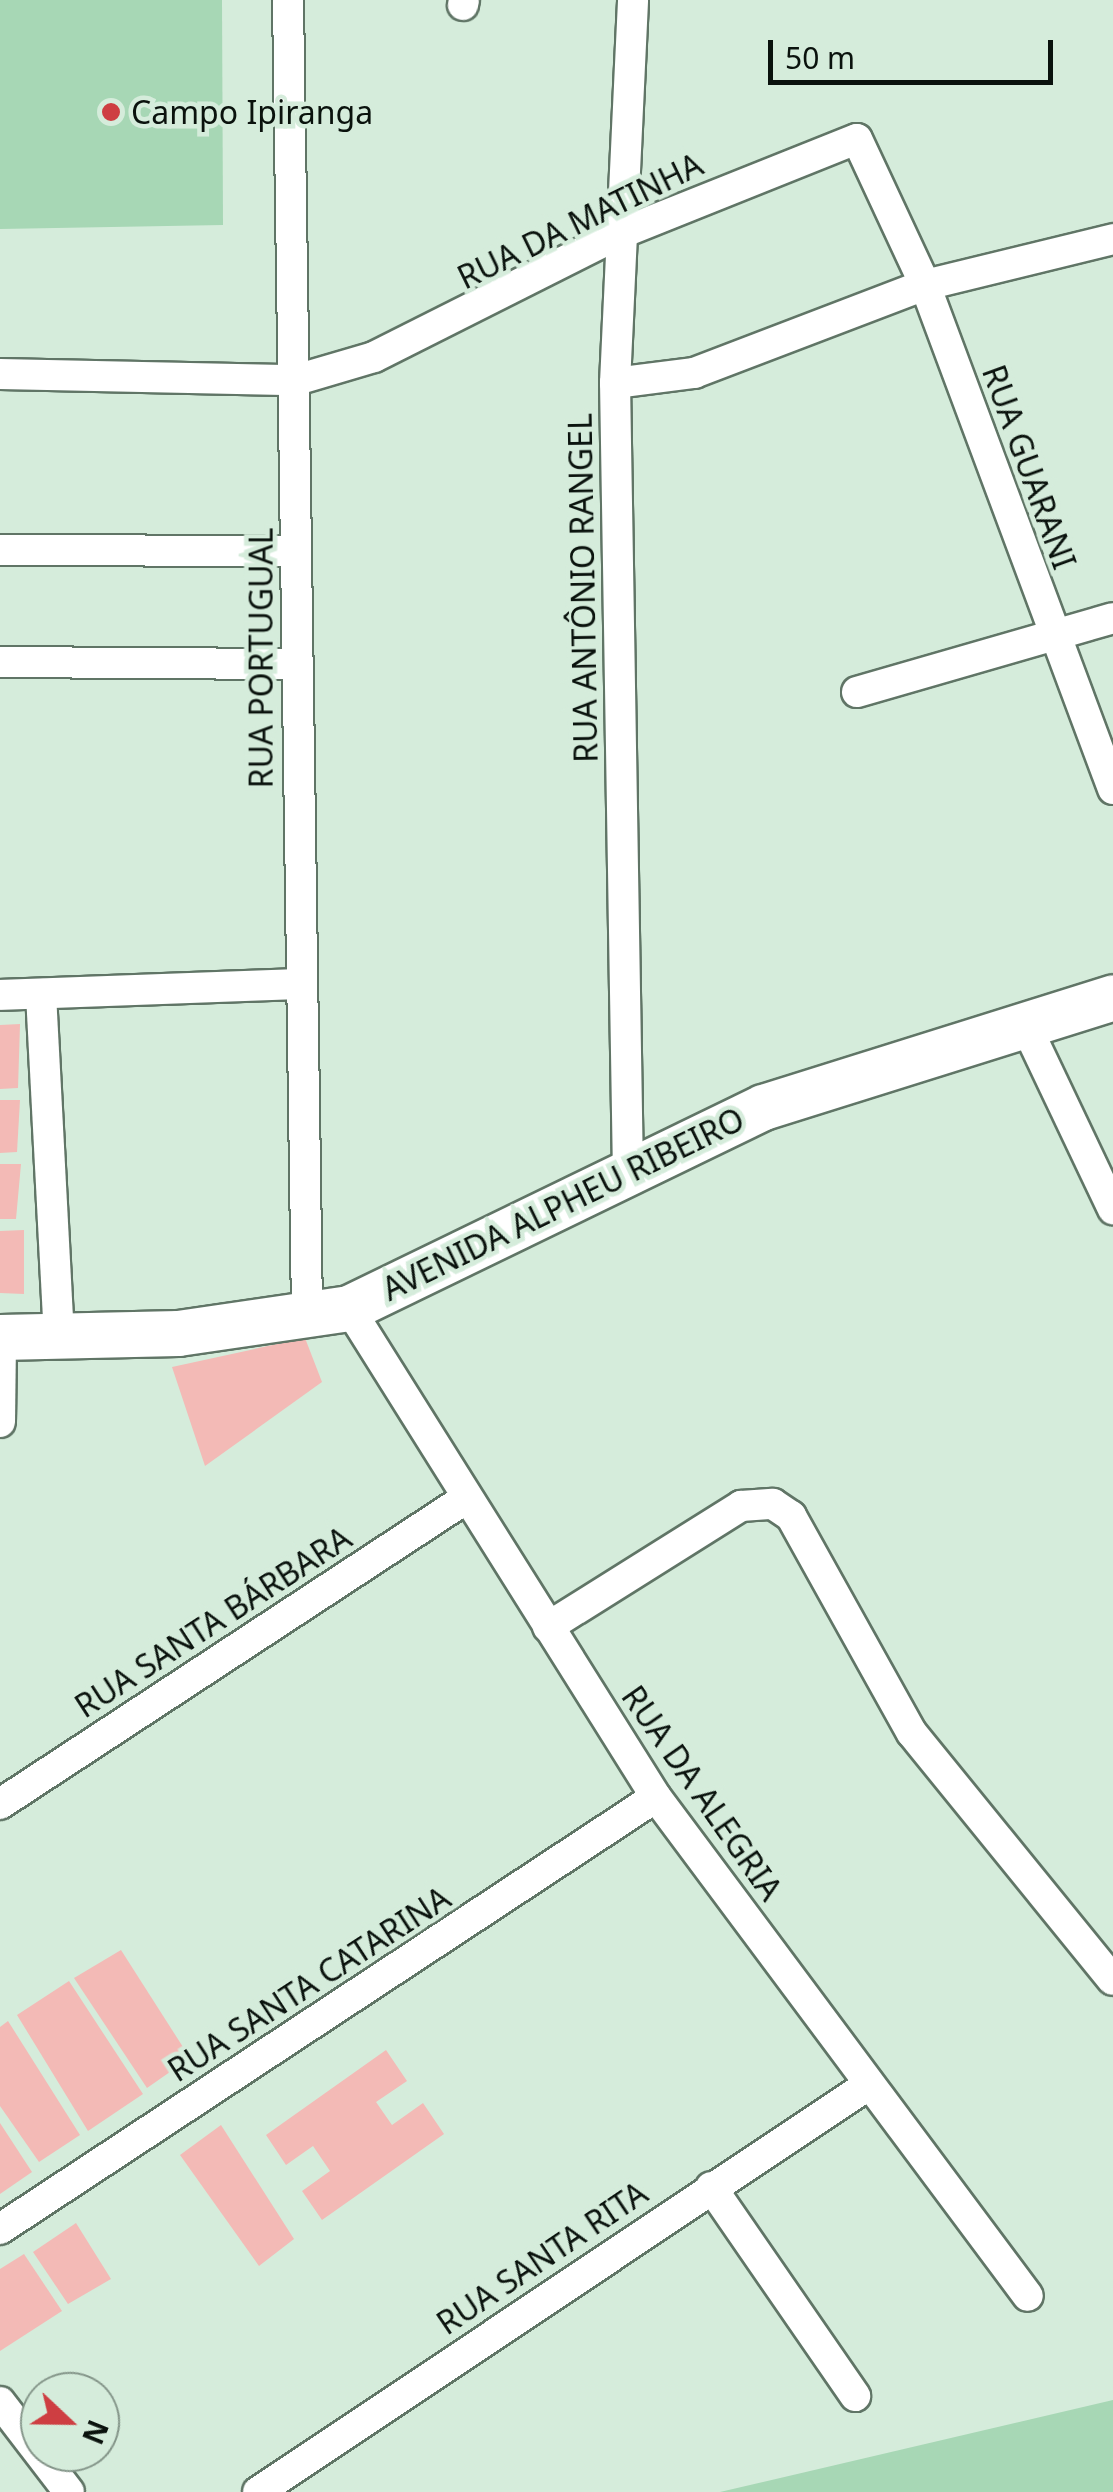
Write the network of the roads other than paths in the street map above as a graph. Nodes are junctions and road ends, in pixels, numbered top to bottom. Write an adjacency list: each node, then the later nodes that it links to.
1 (288, 0): 8 (street, RUA PORTUGUAL)
2 (632, 0): 4 (street, RUA ANTÔNIO RANGEL)
3 (878, 172): 4 (street, RUA DA MATINHA); 6 (street, RUA GUARANI)
4 (619, 234): 8 (street, RUA DA MATINHA); 9 (street, RUA ANTÔNIO RANGEL)
5 (1113, 239): 6 (street)
6 (926, 286): 9 (street); 13 (street, RUA GUARANI)
7 (0, 374): 8 (street)
8 (296, 380): 11 (street, RUA PORTUGUAL)
9 (615, 383): 23 (street, RUA ANTÔNIO RANGEL)
10 (0, 550): 11 (street)
11 (295, 551): 15 (street, RUA PORTUGUAL)
12 (1113, 618): 13 (street)
13 (1055, 638): 16 (street); 17 (street, RUA GUARANI)
14 (0, 662): 15 (street)
15 (295, 664): 18 (street, RUA PORTUGUAL)
16 (856, 692)
17 (1113, 789)
18 (298, 984): 19 (street); 25 (street, RUA PORTUGUAL)
19 (42, 994): 20 (street); 27 (street)
20 (0, 995)
21 (1113, 997): 22 (street, AVENIDA ALPHEU RIBEIRO)
22 (1026, 1026): 23 (street, AVENIDA ALPHEU RIBEIRO); 24 (street)
23 (628, 1174): 25 (street, AVENIDA ALPHEU RIBEIRO)
24 (1113, 1208)
25 (328, 1312): 27 (street, AVENIDA ALPHEU RIBEIRO); 29 (street, RUA DA ALEGRIA)
26 (1, 1337): 27 (street, AVENIDA ALPHEU RIBEIRO); 28 (street)
27 (60, 1341)
28 (0, 1422)
29 (465, 1500): 30 (street, RUA DA ALEGRIA); 32 (street, RUA SANTA BÁRBARA)
30 (548, 1627): 31 (street, RUA DA ALEGRIA); 33 (street)
31 (656, 1797): 34 (street, RUA DA ALEGRIA); 36 (street, RUA SANTA CATARINA)
32 (0, 1804)
33 (1113, 1980)
34 (868, 2085): 35 (street, RUA SANTA RITA); 37 (street, RUA DA ALEGRIA)
35 (711, 2187): 38 (street); 41 (street, RUA SANTA RITA)
36 (0, 2229)
37 (1028, 2296)
38 (855, 2396)
39 (0, 2402): 40 (street)
40 (69, 2492)
41 (258, 2492)

